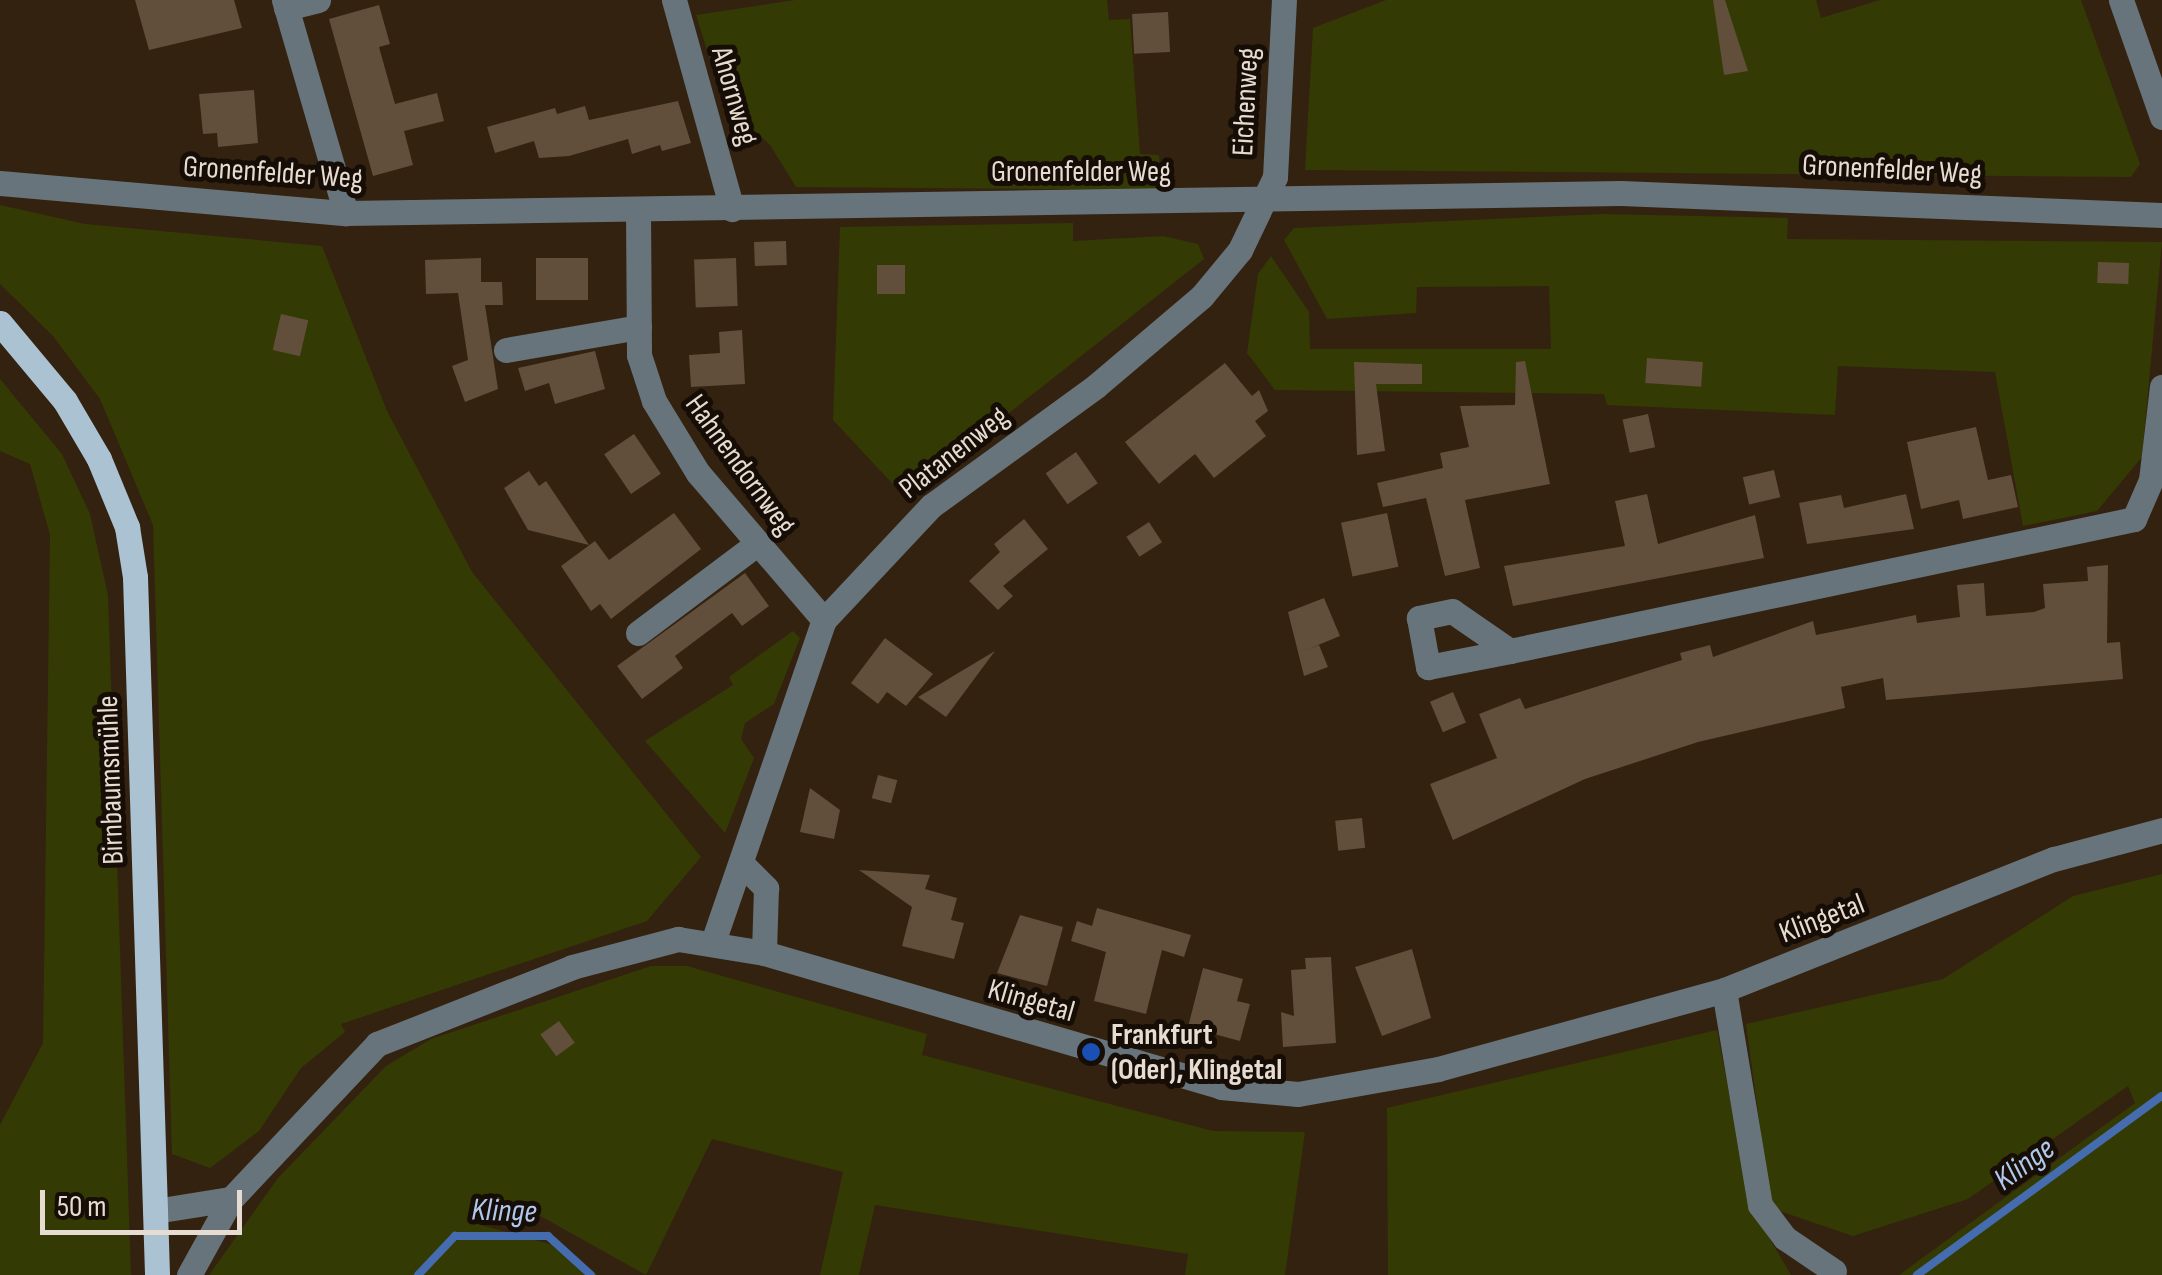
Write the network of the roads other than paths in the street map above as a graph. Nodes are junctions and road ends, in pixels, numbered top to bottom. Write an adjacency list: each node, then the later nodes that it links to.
1 (318, 0): 5 (street)
2 (1284, 0): 8 (street, Eichenweg)
3 (2121, 0): 6 (street)
4 (679, 1): 9 (street, Ahornweg)
5 (285, 4): 11 (street)
6 (2162, 116)
7 (0, 182): 11 (street, Gronenfelder Weg)
8 (1265, 204): 9 (street, Gronenfelder Weg); 12 (street, Gronenfelder Weg); 18 (street, Platanenweg)
9 (732, 209): 10 (street, Gronenfelder Weg)
10 (638, 210): 11 (street, Gronenfelder Weg); 14 (street, Hahnendornweg)
11 (346, 214)
12 (2162, 215)
13 (0, 323): 27 (main road, Birnbaumsmühle)
14 (639, 327): 15 (street); 17 (street, Hahnendornweg)
15 (506, 350)
16 (2162, 387): 20 (street)
17 (754, 546): 18 (street, Hahnendornweg); 19 (street)
18 (824, 620): 22 (street, Platanenweg)
19 (638, 633)
20 (1510, 651)
21 (2162, 830): 25 (street, Klingetal)
22 (743, 865): 23 (street, Platanenweg); 24 (street)
23 (714, 939): 24 (street, Klingetal); 26 (street, Klingetal)
24 (764, 952): 25 (street, Klingetal)
25 (1724, 990): 28 (street)
26 (231, 1199): 27 (street); 30 (street, Klingetal)
27 (156, 1211): 29 (main road, Birnbaumsmühle)
28 (1834, 1271)
29 (157, 1275)
30 (189, 1275)

